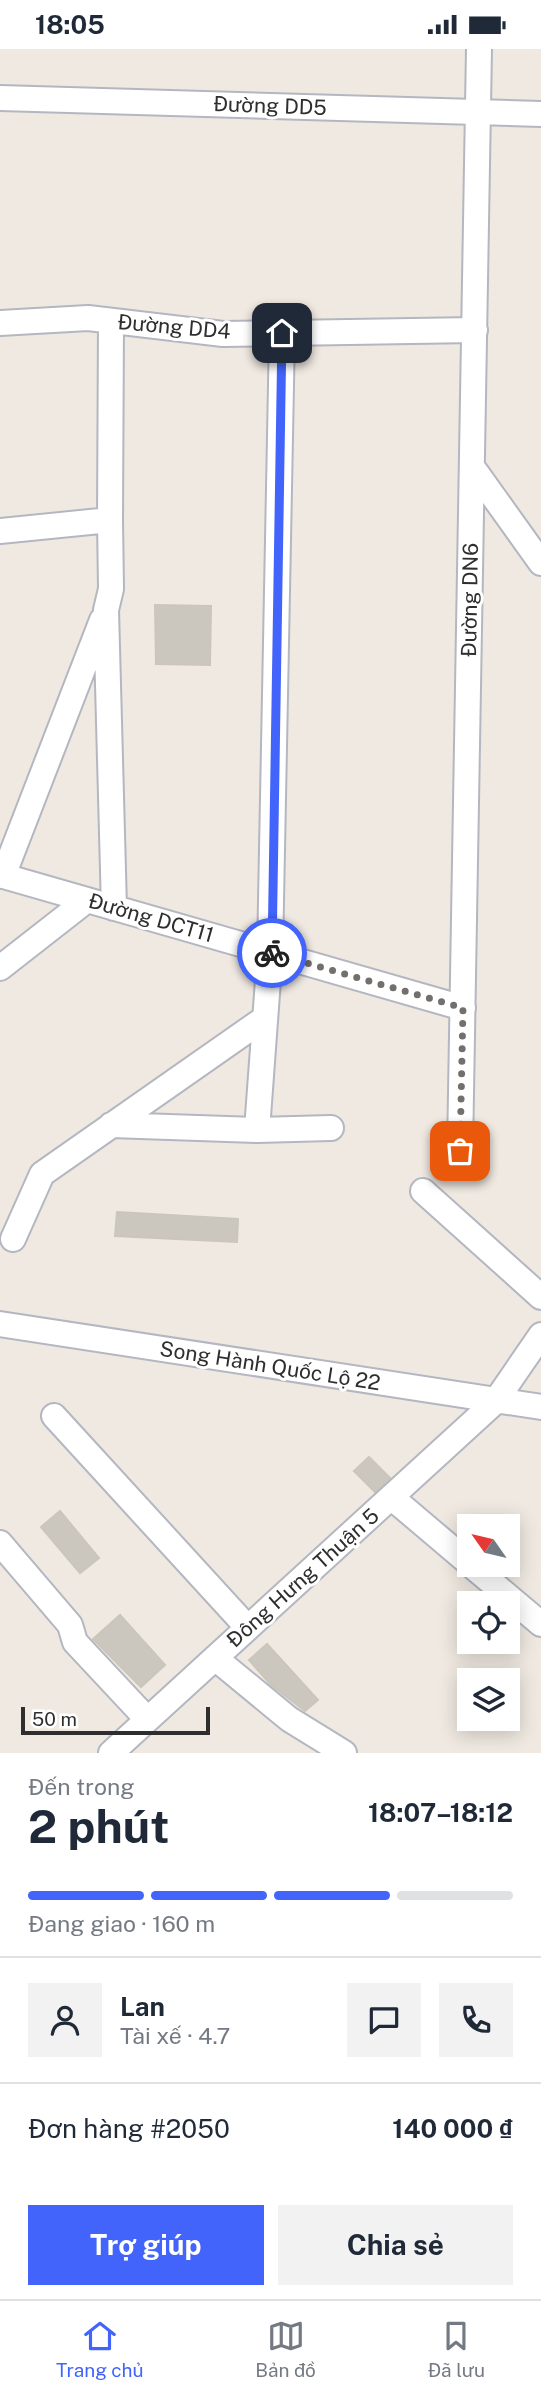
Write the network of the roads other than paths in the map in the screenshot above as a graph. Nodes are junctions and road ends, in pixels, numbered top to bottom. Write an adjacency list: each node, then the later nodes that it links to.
1 (479, 49): 3 (street, Đường DN6)
2 (0, 98): 3 (street, Đường DD5)
3 (478, 112): 4 (street, Đường DD5); 7 (street, Đường DN6)
4 (541, 114)
5 (111, 321): 6 (street, Đường DD4); 8 (street, Đường DD4); 10 (street)
6 (0, 323)
7 (475, 330): 8 (street, Đường DD4); 9 (street, Đường DN6)
8 (282, 333): 17 (street)
9 (473, 468): 12 (street); 19 (street, Đường DN6)
10 (110, 520): 11 (street); 13 (street)
11 (0, 531)
12 (541, 563)
13 (106, 610): 14 (street); 16 (street)
14 (1, 876): 15 (street, Đường DCT11)
15 (87, 900): 16 (street, Đường DCT11); 18 (street)
16 (114, 908): 17 (street, Đường DCT11)
17 (270, 953): 19 (street, Đường DCT11); 20 (street)
18 (0, 968)
19 (463, 1008): 24 (street, Đường DN6)
20 (265, 1018): 21 (street); 23 (street)
21 (111, 1125): 23 (street); 26 (street)
22 (331, 1128): 23 (street)
23 (257, 1130)
24 (460, 1151)
25 (423, 1191): 27 (street)
26 (13, 1239)
27 (541, 1297)
28 (0, 1324): 30 (street, Song Hành Quốc Lộ 22)
29 (541, 1335): 30 (street, Đông Hưng Thuận 5)
30 (495, 1402): 31 (street, Song Hành Quốc Lộ 22); 33 (street, Đông Hưng Thuận 5)
31 (541, 1407)
32 (54, 1416): 38 (street)
33 (391, 1497): 35 (street); 38 (street, Đông Hưng Thuận 5)
34 (0, 1543): 40 (street)
35 (457, 1553)
36 (485, 1577): 37 (street)
37 (541, 1624)
38 (248, 1628): 39 (street, Đông Hưng Thuận 5)
39 (215, 1658): 40 (street, Đông Hưng Thuận 5); 42 (street)
40 (147, 1719): 41 (street, Đông Hưng Thuận 5)
41 (114, 1752)
42 (344, 1753)

